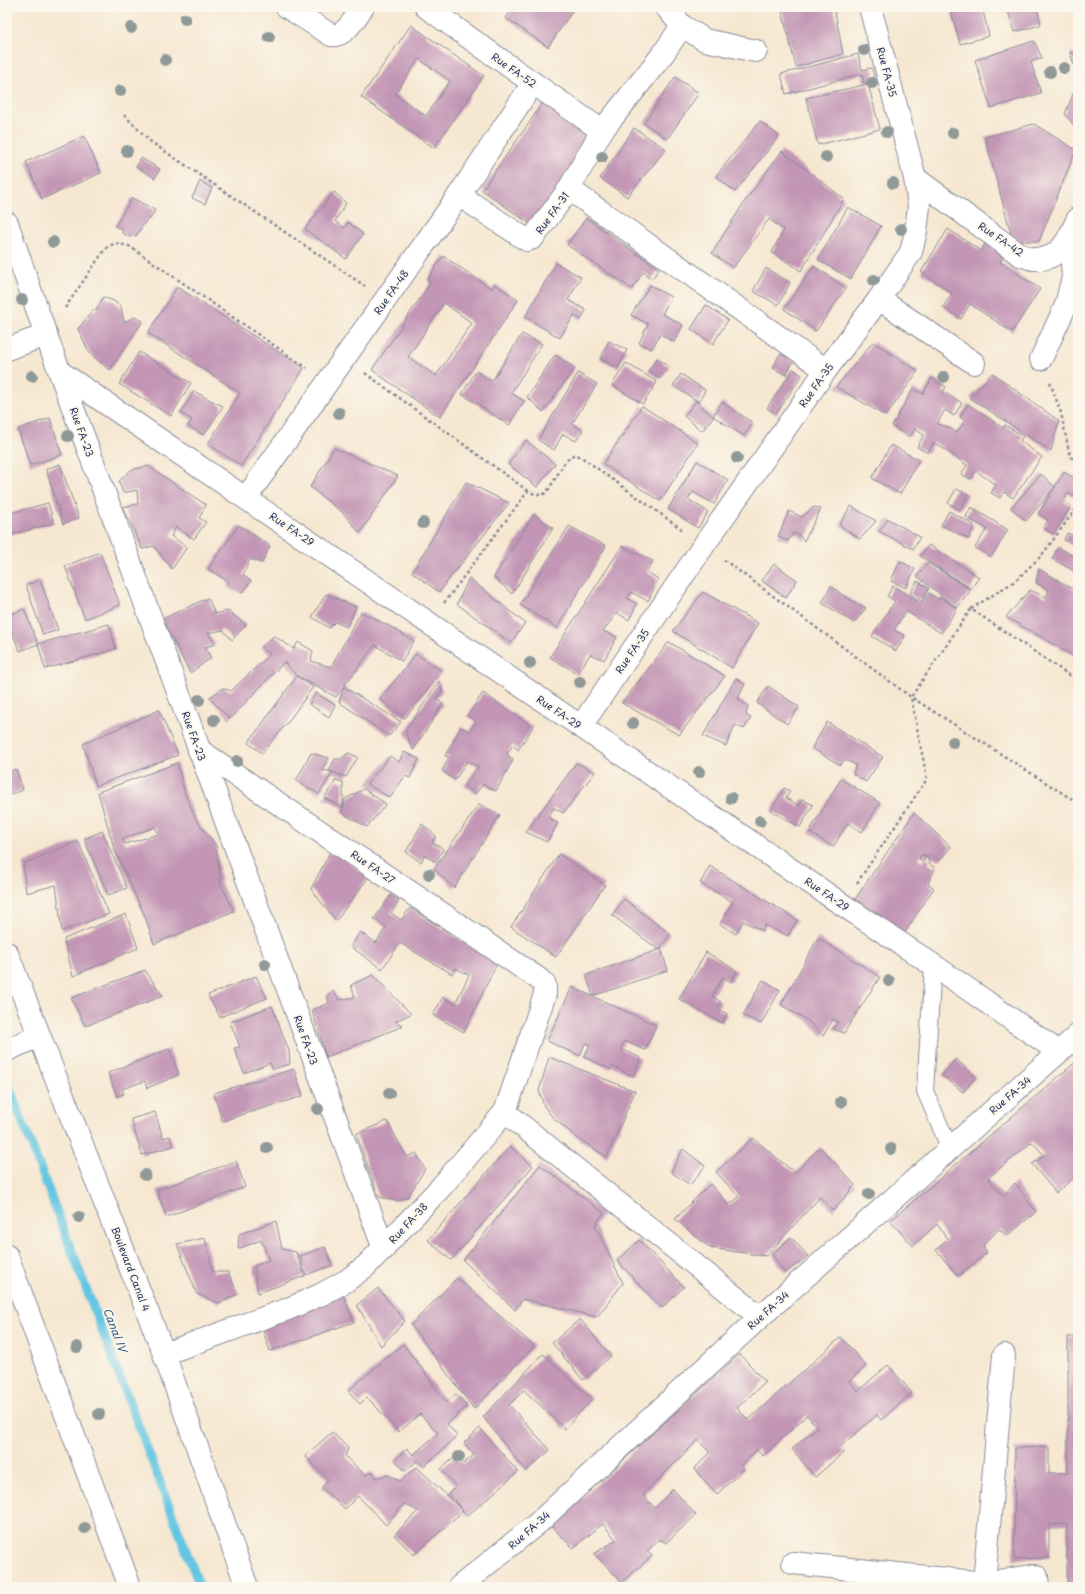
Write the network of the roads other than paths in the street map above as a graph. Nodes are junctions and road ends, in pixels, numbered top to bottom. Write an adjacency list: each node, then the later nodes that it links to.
1 (287, 7): 2 (street)
2 (363, 7)
3 (666, 7): 6 (street)
4 (870, 7): 10 (street, Rue FA-35)
5 (437, 10): 8 (street, Rue FA-52)
6 (682, 26): 7 (street); 9 (street, Rue FA-31)
7 (756, 51)
8 (533, 83): 9 (street, Rue FA-52); 12 (street, Rue FA-48)
9 (601, 132): 11 (street, Rue FA-31)
10 (915, 178): 14 (street, Rue FA-42); 15 (street, Rue FA-35)
11 (569, 189): 12 (street, Rue FA-31); 20 (street)
12 (458, 195): 22 (street, Rue FA-48)
13 (7, 223): 16 (street, Rue FA-23)
14 (1074, 228): 18 (street)
15 (879, 299): 19 (street); 20 (street, Rue FA-35)
16 (46, 335): 17 (street); 21 (street, Rue FA-23)
17 (7, 349)
18 (1041, 359)
19 (974, 363)
20 (826, 370): 23 (street, Rue FA-35)
21 (60, 372): 22 (street, Rue FA-29); 24 (street, Rue FA-23)
22 (246, 498): 23 (street, Rue FA-29)
23 (581, 726): 26 (street, Rue FA-29)
24 (199, 750): 27 (street, Rue FA-27); 34 (street, Rue FA-23)
25 (7, 953): 29 (street, Boulevard Canal 4)
26 (933, 964): 31 (street, Rue FA-29); 33 (lane)
27 (545, 985): 32 (street, Rue FA-38)
28 (1078, 1035): 31 (street, Rue FA-34)
29 (39, 1036): 30 (street); 37 (street, Boulevard Canal 4)
30 (7, 1050)
31 (1059, 1052): 33 (street, Rue FA-34)
32 (505, 1112): 34 (street, Rue FA-38); 36 (street)
33 (950, 1148): 36 (street, Rue FA-34)
34 (384, 1249): 37 (street, Rue FA-38)
35 (7, 1256): 41 (street)
36 (760, 1317): 43 (street, Rue FA-34)
37 (164, 1354): 42 (street, Boulevard Canal 4)
38 (1004, 1355): 40 (street)
39 (793, 1564): 40 (street)
40 (984, 1583): 44 (street)
41 (130, 1587)
42 (247, 1587)
43 (459, 1587)
44 (1038, 1587)

